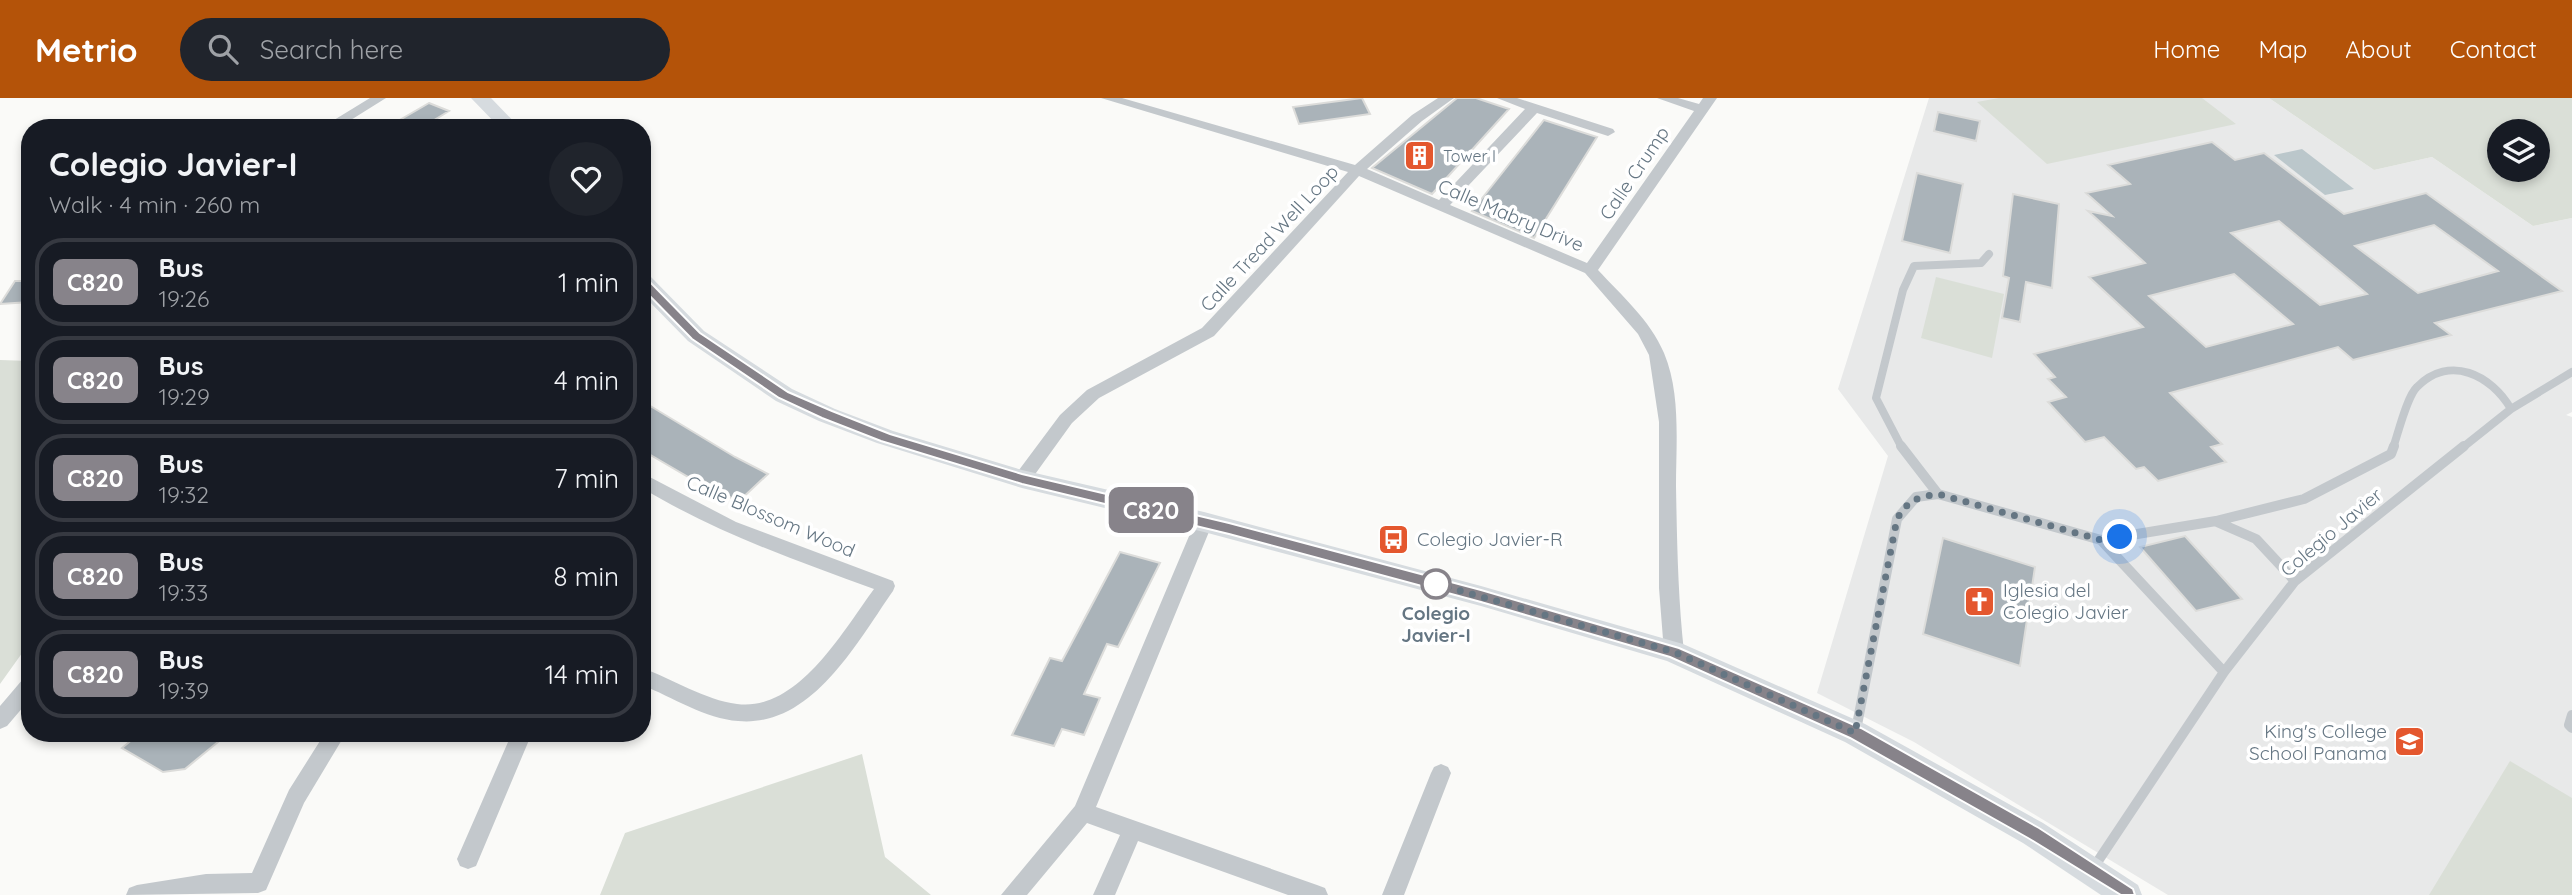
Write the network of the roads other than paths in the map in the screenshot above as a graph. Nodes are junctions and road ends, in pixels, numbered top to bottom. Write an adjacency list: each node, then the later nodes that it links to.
1 (379, 98): 9 (street)
2 (480, 98): 10 (street)
3 (1108, 98): 12 (street, Calle Mabry Drive)
4 (1447, 98): 12 (street, Calle Tread Well Loop)
5 (1504, 98): 8 (street)
6 (1664, 98): 7 (street)
7 (1705, 104): 15 (street, Calle Crump)
8 (1535, 108): 11 (street); 13 (street)
9 (343, 119)
10 (502, 119)
11 (1608, 132)
12 (1357, 170): 13 (street, Calle Mabry Drive); 19 (street, Calle Tread Well Loop)
13 (1441, 206): 15 (street, Calle Mabry Drive)
14 (1989, 254): 21 (lane)
15 (1590, 270): 26 (street, Calle Mabry Drive)
16 (651, 290): 19 (street)
17 (2572, 372): 18 (lane, Colegio Javier)
18 (2511, 409): 22 (lane); 25 (lane, Colegio Javier)
19 (1022, 479): 23 (street)
20 (651, 485): 28 (street, Calle Blossom Wood)
21 (1938, 494): 24 (lane); 33 (lane)
22 (2216, 521): 24 (lane); 25 (lane)
23 (1204, 522): 26 (street); 37 (street)
24 (2101, 540): 27 (lane)
25 (2295, 581): 27 (lane, Colegio Javier)
26 (1674, 652): 33 (street)
27 (2224, 673): 40 (lane, Colegio Javier)
28 (651, 679)
29 (21, 696): 31 (street)
30 (2572, 715): 32 (lane)
31 (0, 720)
32 (2572, 728)
33 (1855, 733): 40 (street)
34 (330, 742): 41 (street)
35 (518, 742): 39 (street)
36 (1441, 772): 45 (street)
37 (1083, 811): 38 (street); 42 (street)
38 (1132, 831): 43 (street); 44 (street)
39 (468, 859)
40 (2091, 871): 46 (street)
41 (137, 895)
42 (1012, 895)
43 (1104, 895)
44 (1317, 895)
45 (1393, 895)
46 (2127, 895)

